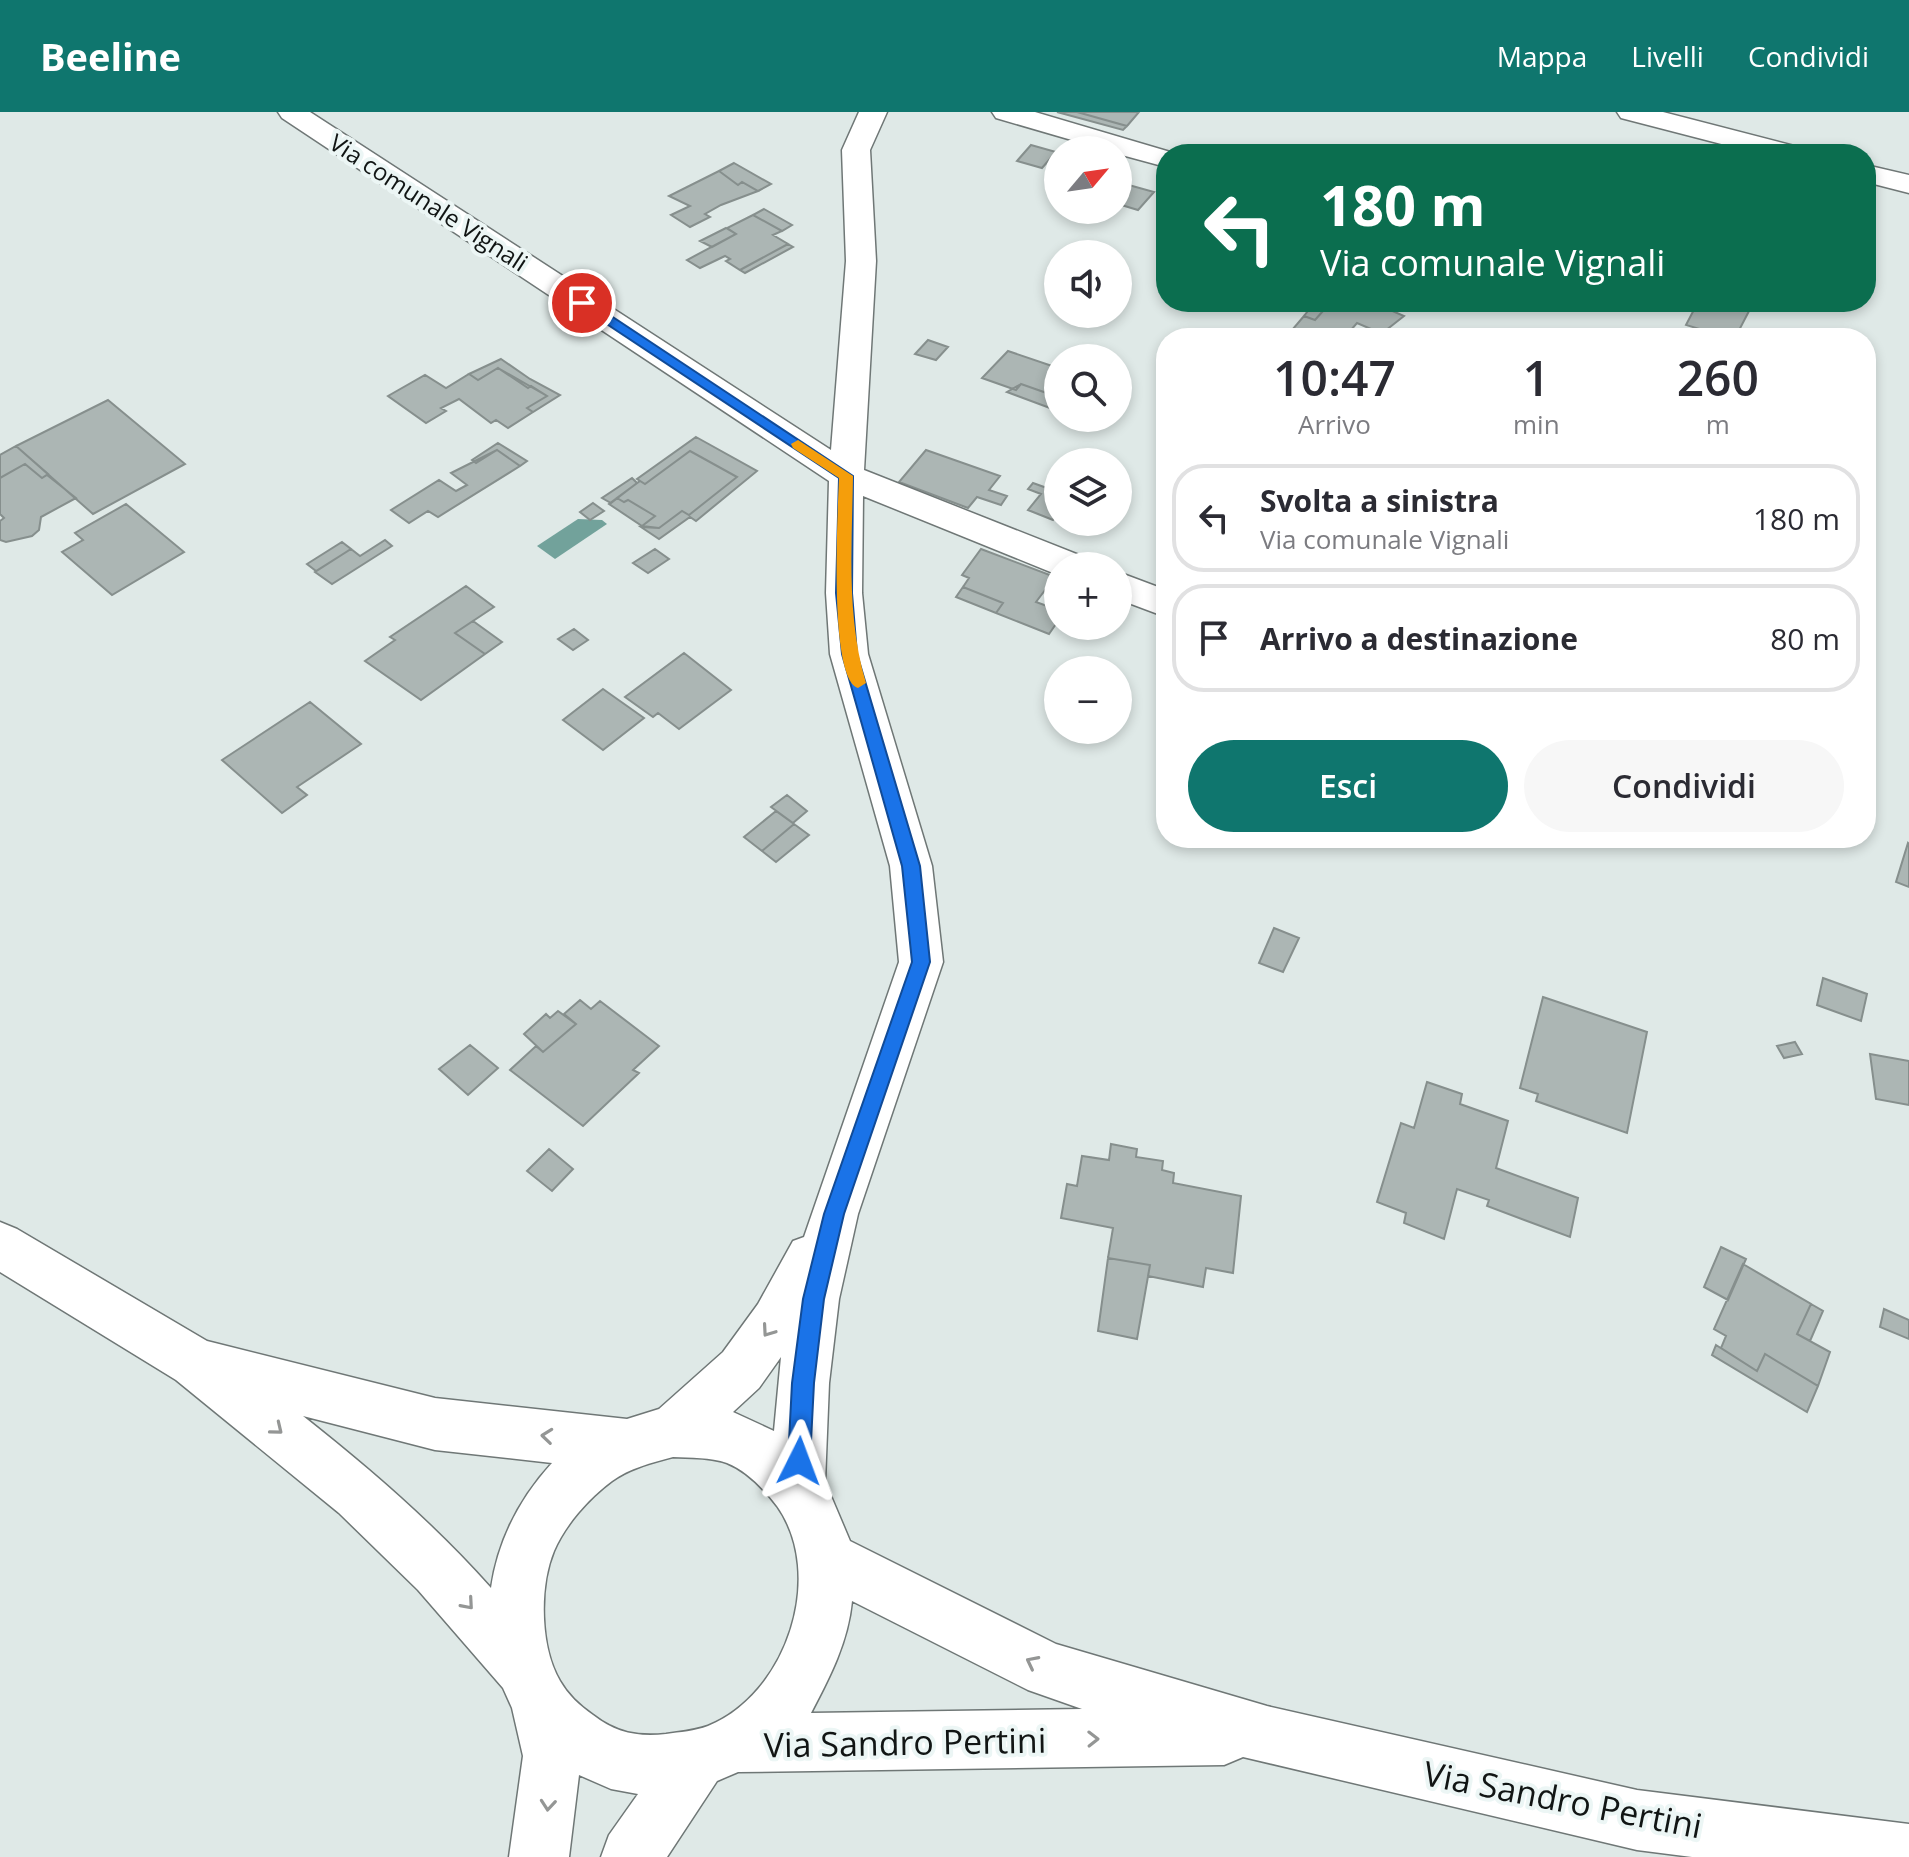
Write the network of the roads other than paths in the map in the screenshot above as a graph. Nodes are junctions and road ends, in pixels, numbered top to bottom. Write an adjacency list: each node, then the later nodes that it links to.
1 (292, 112): 9 (street, Via comunale Vignali)
2 (873, 112): 9 (street)
3 (1006, 112): 6 (street)
4 (1631, 112): 5 (street)
5 (1754, 144)
6 (1156, 156)
7 (1876, 176): 8 (street)
8 (1909, 184)
9 (846, 476): 10 (street, Via comunale Vignali); 13 (street)
10 (1044, 555)
11 (1132, 591): 12 (street)
12 (1156, 600)
13 (834, 1214): 16 (street, one-way to 16); 17 (street)
14 (0, 1245): 15 (street)
15 (194, 1362): 16 (street, one-way to 15); 19 (street, Via Sandro Pertini, one-way to 19)
16 (649, 1437): 17 (street); 19 (street)
17 (798, 1487): 18 (street)
18 (827, 1559): 20 (street, Via Sandro Pertini, one-way to 18); 21 (street)
19 (531, 1684): 21 (street, Via Sandro Pertini); 23 (street, one-way to 23)
20 (1267, 1735): 21 (street, Via Sandro Pertini, one-way to 20); 22 (street, Via Sandro Pertini)
21 (715, 1752): 24 (street)
22 (1909, 1854)
23 (539, 1857)
24 (631, 1857)

